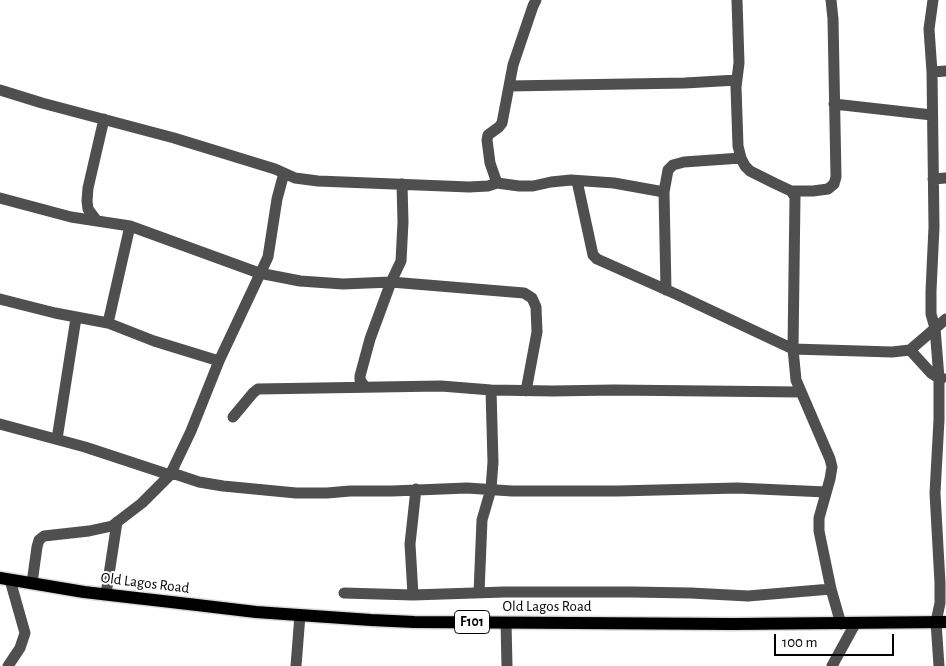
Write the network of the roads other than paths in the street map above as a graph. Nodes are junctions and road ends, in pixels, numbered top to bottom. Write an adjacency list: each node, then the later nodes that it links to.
1 (536, 0): 8 (street)
2 (737, 0): 7 (street)
3 (831, 0): 10 (street)
4 (933, 0): 6 (street)
5 (946, 71): 6 (street)
6 (932, 72): 11 (street)
7 (737, 80): 8 (street); 13 (street)
8 (509, 86): 18 (street)
9 (0, 90): 12 (street)
10 (834, 104): 11 (street); 20 (street)
11 (932, 115): 16 (street)
12 (104, 119): 14 (street); 23 (street)
13 (741, 158): 20 (street); 21 (street)
14 (284, 173): 19 (street); 25 (street)
15 (946, 178): 16 (street)
16 (932, 179): 32 (street)
17 (578, 181): 18 (street); 21 (street); 27 (street)
18 (497, 183): 19 (street)
19 (402, 184): 26 (street)
20 (791, 191): 33 (street)
21 (664, 192): 27 (street)
22 (1, 202): 23 (street)
23 (97, 221): 24 (street)
24 (130, 226): 25 (street); 31 (street)
25 (259, 273): 26 (street); 35 (street)
26 (391, 282): 37 (street); 39 (street)
27 (666, 290): 33 (street)
28 (0, 299): 29 (street)
29 (76, 318): 31 (street); 43 (street)
30 (946, 319): 32 (street)
31 (108, 323): 35 (street)
32 (935, 328): 34 (street); 36 (street)
33 (793, 349): 34 (street); 40 (street)
34 (910, 350): 36 (street)
35 (219, 361): 44 (street)
36 (942, 378): 48 (street)
37 (365, 387): 38 (street); 41 (street)
38 (491, 390): 39 (street); 46 (street)
39 (526, 391): 40 (street)
40 (800, 392): 47 (street)
41 (233, 417)
42 (0, 424): 43 (street)
43 (57, 439): 44 (street)
44 (170, 474): 45 (street); 49 (street)
45 (416, 489): 46 (street); 56 (street)
46 (491, 489): 47 (street); 55 (street)
47 (826, 492): 52 (street)
48 (941, 493): 58 (street)
49 (118, 522): 51 (street); 54 (street)
50 (5, 579): 51 (main road, Old Lagos Road / F101); 62 (street)
51 (32, 583): 54 (main road, Old Lagos Road / F101)
52 (831, 589): 55 (street); 60 (street)
53 (344, 593): 56 (street)
54 (106, 594): 57 (main road, Old Lagos Road / F101)
55 (479, 594): 56 (street)
56 (413, 595)
57 (300, 615): 59 (main road, Old Lagos Road / F101); 63 (street)
58 (941, 622): 61 (main road, Old Lagos Road / F101); 66 (street)
59 (506, 623): 60 (main road, Old Lagos Road / F101); 64 (street)
60 (842, 624): 61 (main road, Old Lagos Road / F101)
61 (855, 624): 65 (street)
62 (8, 666)
63 (296, 666)
64 (507, 666)
65 (832, 666)
66 (939, 666)

